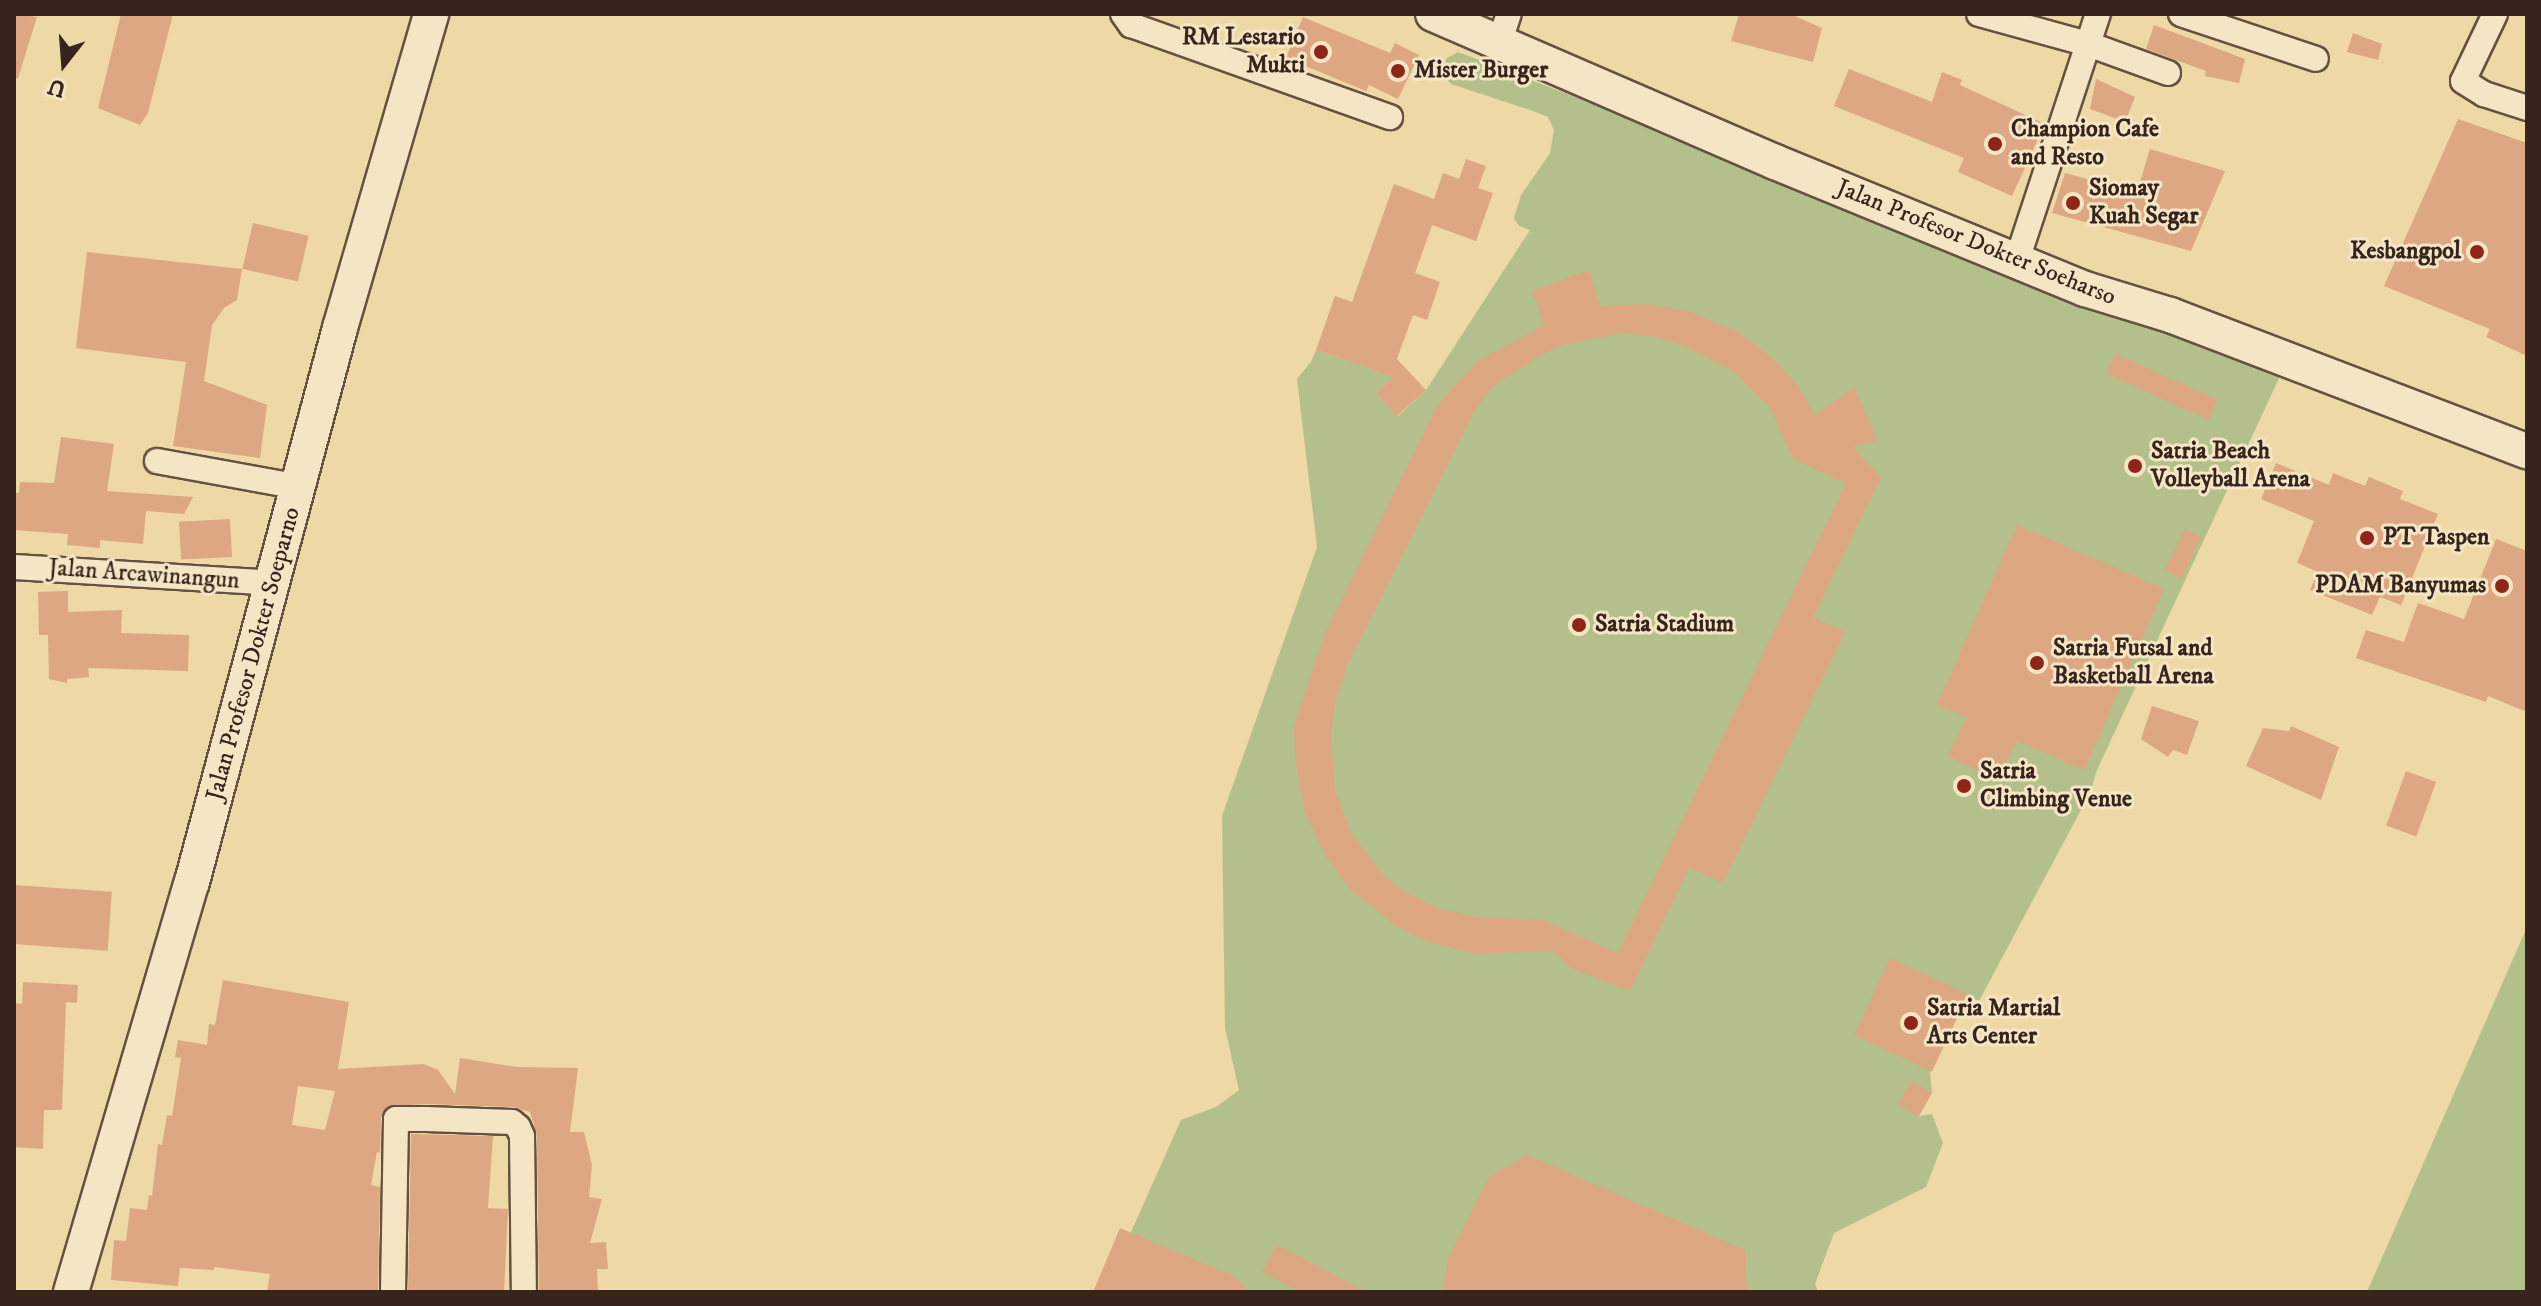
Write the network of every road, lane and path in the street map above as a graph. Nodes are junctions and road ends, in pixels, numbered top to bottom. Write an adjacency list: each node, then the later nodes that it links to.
1 (431, 14): 17 (street, Jalan Profesor Dokter Soeparno)
2 (1123, 14): 13 (street)
3 (1433, 14): 8 (street, Jalan Profesor Dokter Soeharso)
4 (1979, 14): 9 (street)
5 (2098, 14): 9 (street)
6 (2181, 14): 10 (street)
7 (2495, 14): 12 (street)
8 (1505, 28): 14 (street, Jalan Profesor Dokter Soeharso)
9 (2088, 44): 11 (street); 14 (street)
10 (2316, 59)
11 (2168, 73)
12 (2526, 105)
13 (1390, 117)
14 (2017, 260): 15 (street, Jalan Profesor Dokter Soeharso)
15 (2527, 451)
16 (157, 461): 17 (street)
17 (300, 487): 19 (street, Jalan Profesor Dokter Soeparno)
18 (14, 567): 19 (street, Jalan Arcawinangun)
19 (273, 583): 20 (street, Jalan Profesor Dokter Soeparno)
20 (71, 1292)
21 (393, 1292): 22 (street)
22 (524, 1292)

